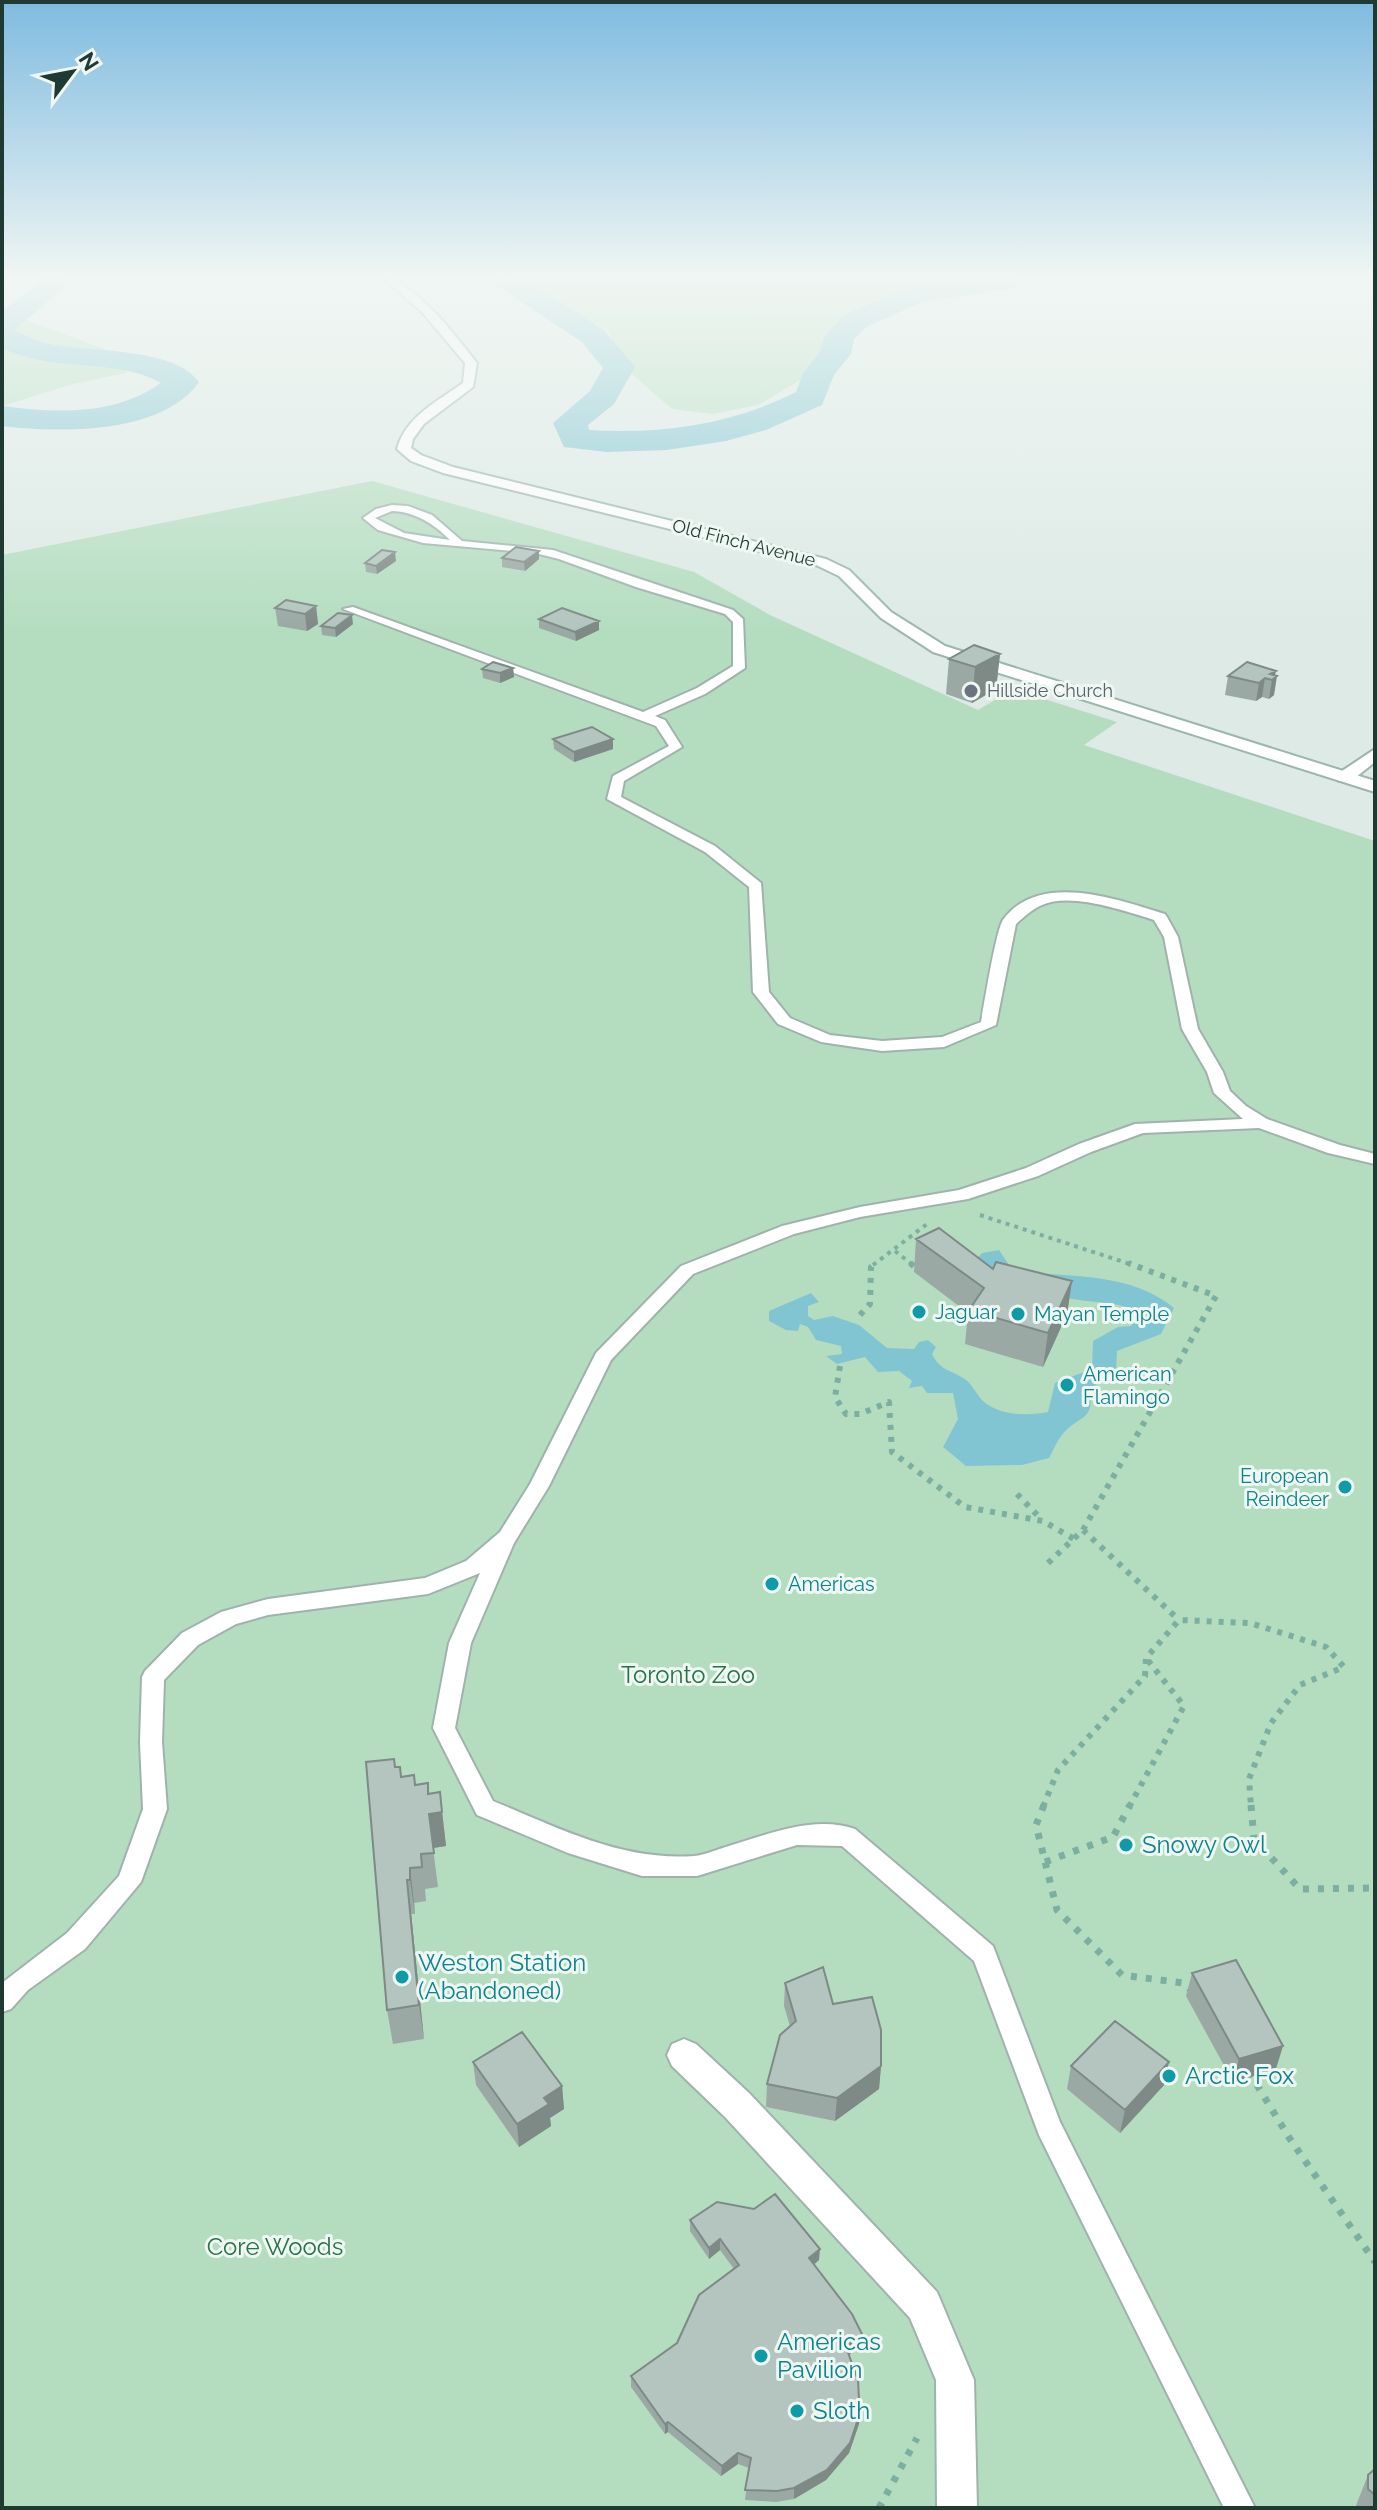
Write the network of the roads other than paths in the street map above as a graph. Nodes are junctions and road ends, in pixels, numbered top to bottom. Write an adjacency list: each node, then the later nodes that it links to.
1 (453, 396): 6 (street, Old Finch Avenue)
2 (458, 543): 2 (lane); 4 (lane)
3 (349, 609): 4 (lane)
4 (643, 717): 8 (lane)
5 (1375, 754): 6 (street)
6 (1345, 777): 7 (street, Old Finch Avenue)
7 (1375, 787)
8 (1261, 1123): 9 (lane); 10 (lane)
9 (1375, 1159)
10 (507, 1537): 11 (lane); 14 (lane)
11 (8, 1985)
12 (684, 2055): 13 (street)
13 (957, 2508)
14 (1240, 2508)

